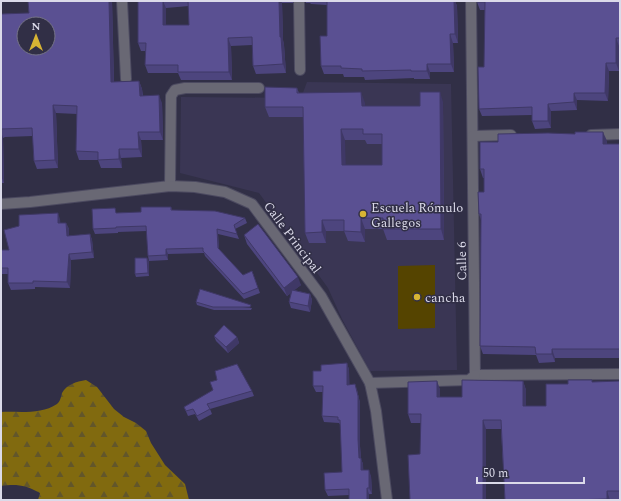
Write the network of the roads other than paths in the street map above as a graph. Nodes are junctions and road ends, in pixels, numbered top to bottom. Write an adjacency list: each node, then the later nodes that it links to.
1 (122, 1): 5 (street)
2 (299, 1): 4 (street)
3 (471, 1): 10 (street, Calle 6)
4 (300, 70)
5 (126, 79)
6 (259, 88): 11 (street)
7 (620, 134): 9 (street)
8 (519, 135): 10 (street)
9 (581, 135)
10 (473, 136): 14 (street, Calle 6)
11 (170, 186): 12 (street, Calle Principal); 15 (street, Calle Principal)
12 (1, 204)
13 (620, 374): 14 (street)
14 (475, 375): 15 (street)
15 (370, 382): 16 (street, Calle Principal)
16 (387, 500)

